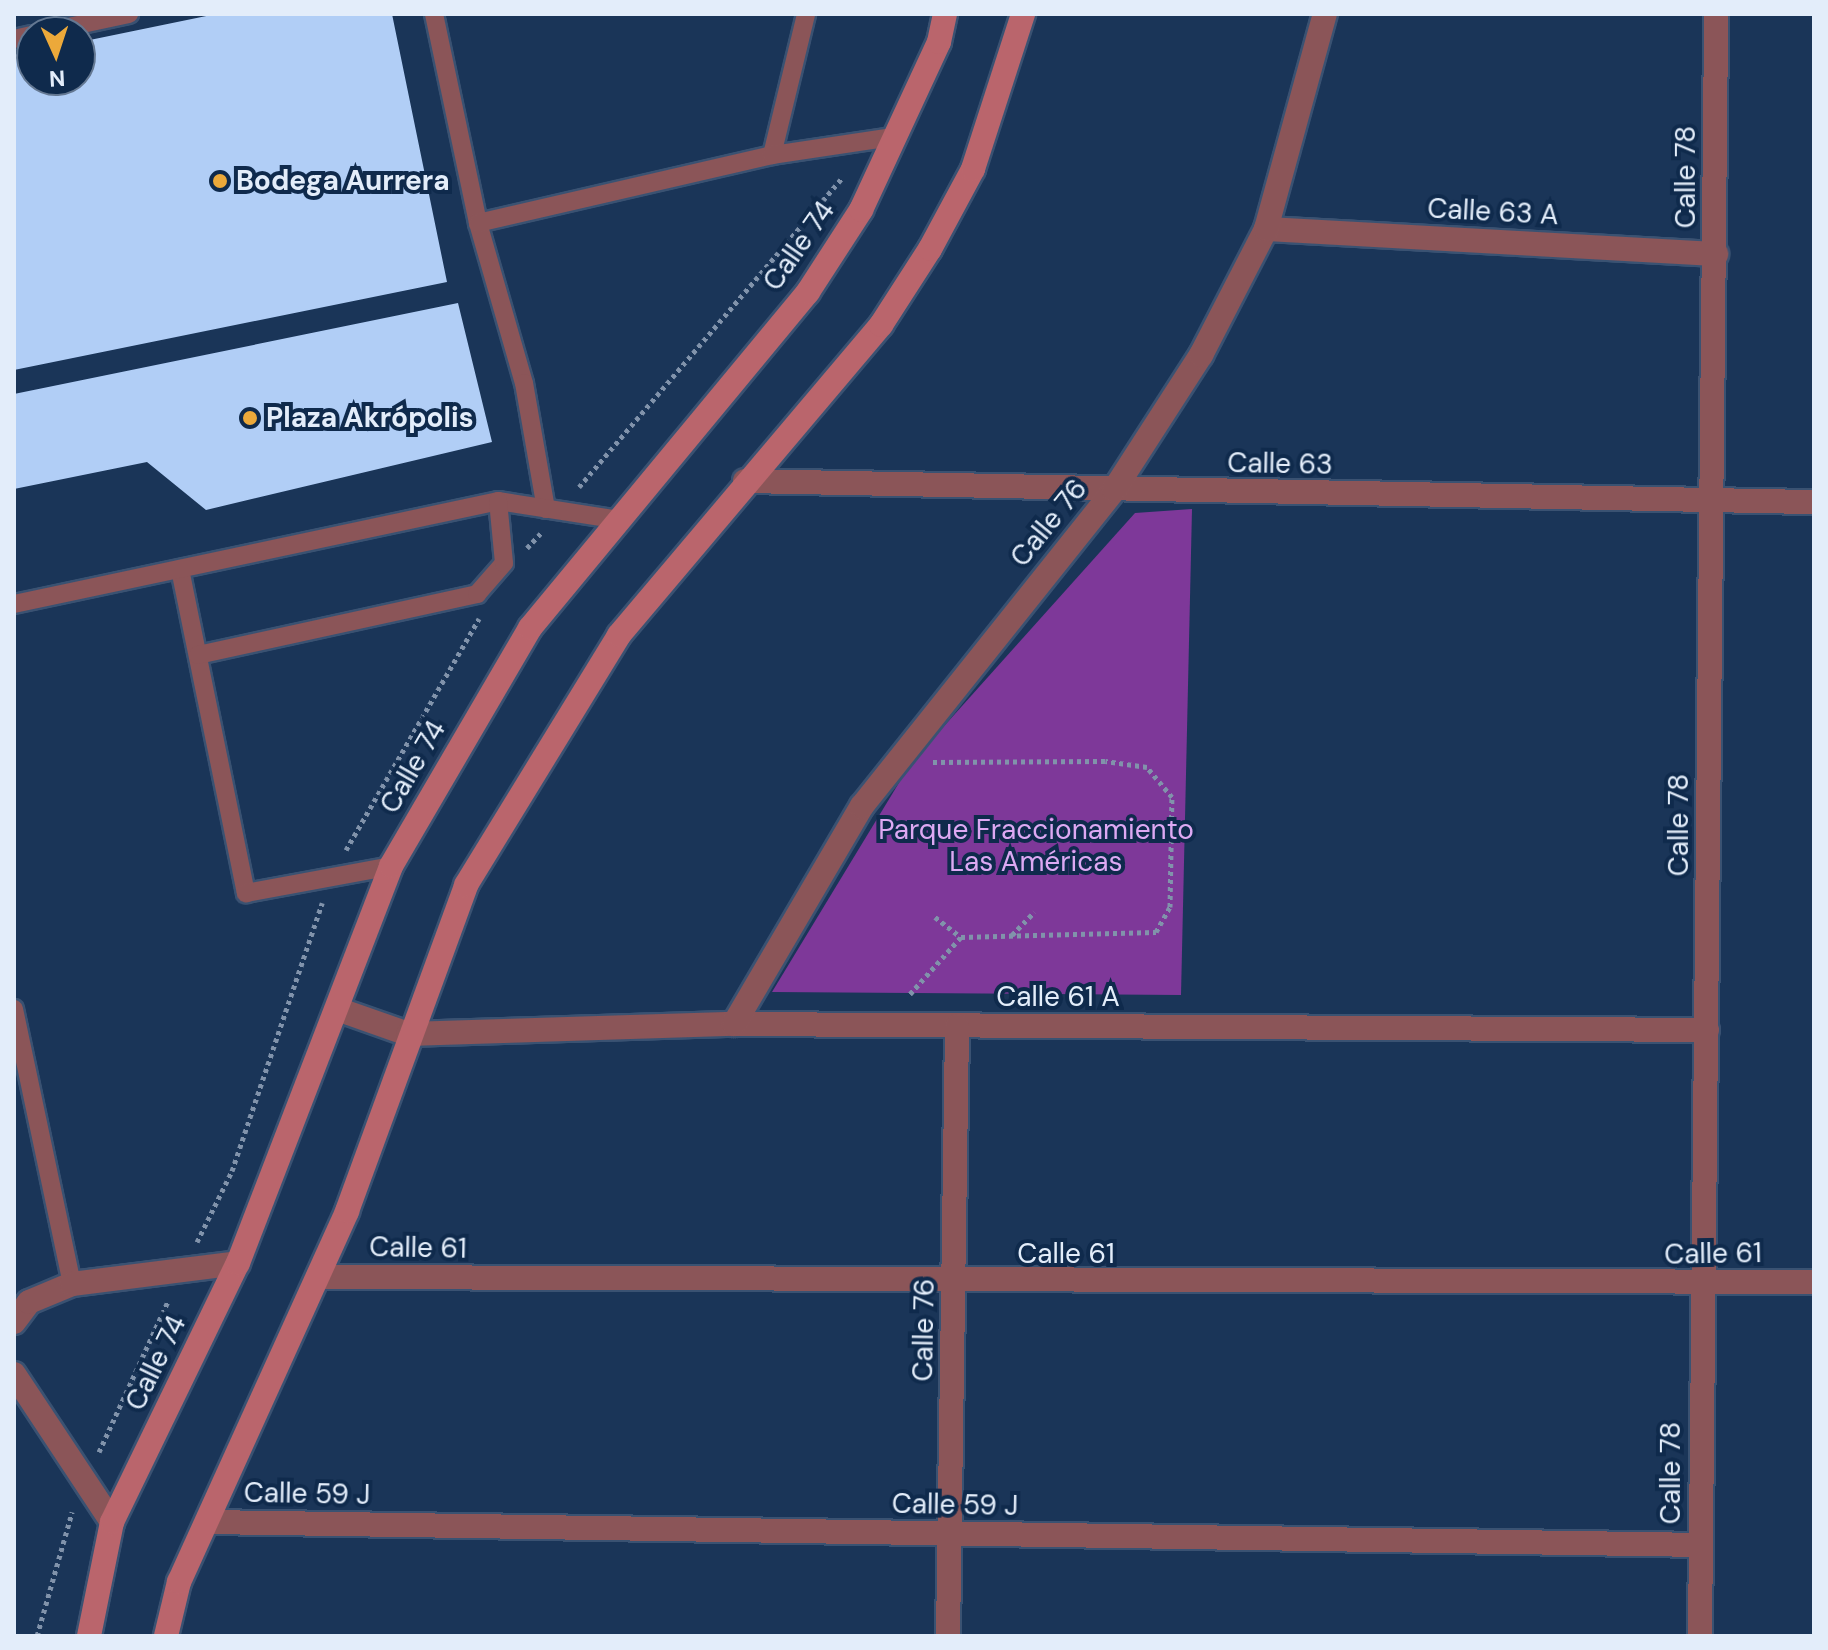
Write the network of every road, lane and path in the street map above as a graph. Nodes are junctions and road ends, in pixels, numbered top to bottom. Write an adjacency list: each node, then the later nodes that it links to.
1 (129, 14): 8 (lane)
2 (434, 14): 11 (lane)
3 (806, 14): 10 (lane)
4 (945, 14): 9 (main road, Calle 74)
5 (1023, 14): 14 (main road)
6 (1325, 14): 12 (street, Calle 76)
7 (1716, 14): 13 (street, Calle 78)
8 (96, 21)
9 (893, 137): 10 (lane); 20 (main road, Calle 74)
10 (772, 155): 11 (lane)
11 (478, 223): 19 (lane)
12 (1266, 229): 13 (street, Calle 63 A); 15 (street, Calle 76)
13 (1716, 254): 18 (street, Calle 78)
14 (745, 481): 15 (street, Calle 63); 36 (main road)
15 (1114, 490): 18 (street, Calle 63); 33 (street, Calle 76)
16 (498, 501): 19 (lane); 21 (lane); 23 (lane)
17 (1814, 502): 18 (street, Calle 63)
18 (1710, 505): 35 (street, Calle 78)
19 (546, 509): 20 (lane)
20 (613, 519): 25 (main road, Calle 74)
21 (180, 569): 22 (lane); 23 (lane)
22 (14, 604)
23 (198, 655): 25 (lane)
24 (926, 762): 28 (path)
25 (391, 866): 32 (main road, Calle 74)
26 (1034, 912): 28 (path)
27 (935, 917): 29 (path)
28 (1012, 936): 29 (path)
29 (961, 937): 30 (path)
30 (910, 994)
31 (14, 1009): 40 (lane)
32 (337, 1009): 36 (street); 37 (main road, Calle 74)
33 (734, 1024): 34 (street, Calle 61 A); 36 (street, Calle 61 A)
34 (957, 1026): 35 (street, Calle 61 A); 41 (street, Calle 76)
35 (1707, 1030): 42 (street, Calle 78)
36 (408, 1034): 38 (main road)
37 (238, 1263): 40 (street); 45 (main road, Calle 74)
38 (318, 1277): 41 (street, Calle 61); 46 (main road)
39 (1814, 1282): 42 (street, Calle 61)
40 (72, 1284): 43 (street)
41 (955, 1284): 42 (street, Calle 61); 47 (street, Calle 76)
42 (1700, 1285): 48 (street, Calle 78)
43 (14, 1322)
44 (14, 1374): 45 (street)
45 (112, 1522): 49 (main road, Calle 74)
46 (207, 1522): 47 (street, Calle 59 J); 50 (main road)
47 (949, 1535): 48 (street, Calle 59 J); 51 (street, Calle 76)
48 (1701, 1545): 52 (street, Calle 78)
49 (89, 1636)
50 (166, 1636)
51 (948, 1636)
52 (1700, 1636)

